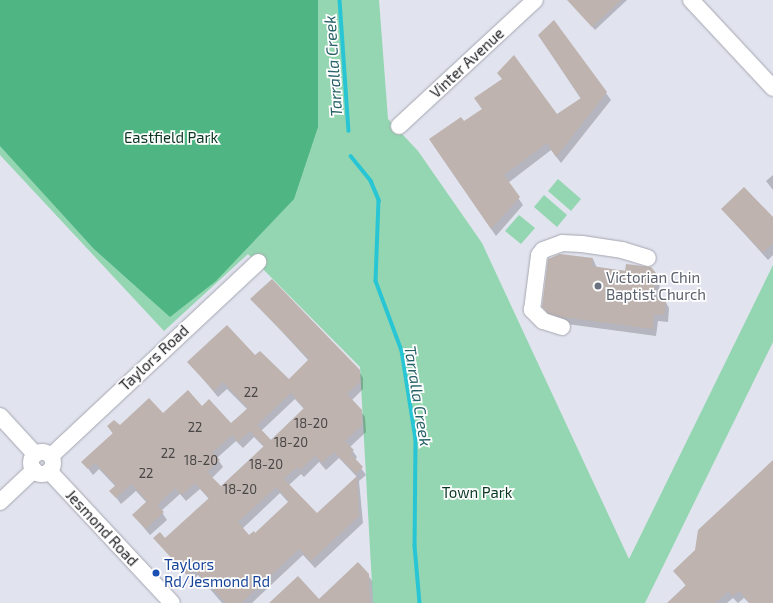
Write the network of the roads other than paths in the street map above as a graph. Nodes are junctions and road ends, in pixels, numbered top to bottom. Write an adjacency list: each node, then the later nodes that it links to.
1 (535, 0): 4 (street, Vinter Avenue)
2 (691, 0): 3 (street)
3 (773, 88)
4 (399, 126)
5 (648, 258): 7 (street)
6 (258, 262): 9 (street, Taylors Road)
7 (562, 328)
8 (0, 416): 9 (street, Jesmond Road)
9 (42, 463): 10 (street, Taylors Road); 11 (street, Jesmond Road)
10 (0, 502)
11 (172, 603)

